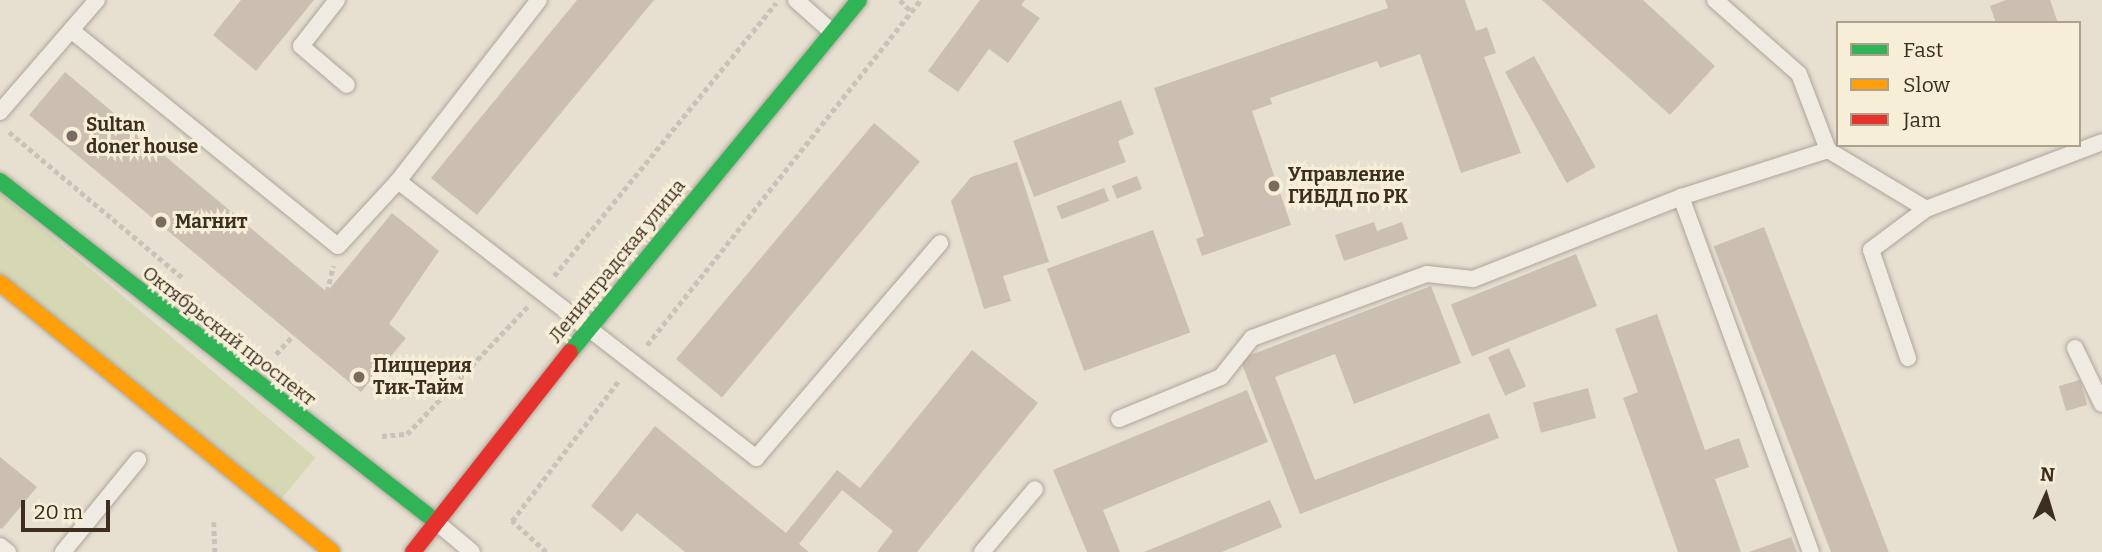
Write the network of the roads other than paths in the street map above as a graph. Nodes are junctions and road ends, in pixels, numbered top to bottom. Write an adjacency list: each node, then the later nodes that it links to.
1 (97, 0): 7 (lane)
2 (337, 0): 9 (lane)
3 (539, 0): 14 (lane)
4 (796, 0): 8 (lane)
5 (859, 0): 8 (main road, Ленинградская улица)
6 (1715, 0): 12 (lane)
7 (71, 30): 10 (lane); 14 (lane)
8 (832, 32): 19 (main road, Ленинградская улица)
9 (347, 85)
10 (0, 112)
11 (2102, 142): 16 (lane)
12 (1828, 150): 15 (lane); 16 (lane)
13 (0, 181): 26 (main road, Октябрьский проспект)
14 (398, 181): 19 (lane)
15 (1681, 197): 23 (lane); 34 (lane)
16 (1926, 209): 21 (lane)
17 (940, 243): 19 (lane)
18 (0, 283): 30 (main road)
19 (588, 330): 26 (main road, Ленинградская улица)
20 (2075, 348): 22 (lane)
21 (1908, 359)
22 (2102, 404)
23 (1119, 419)
24 (138, 460): 29 (lane)
25 (1035, 489): 33 (lane)
26 (435, 521): 31 (main road, Ленинградская улица); 32 (lane)
27 (0, 546): 28 (lane)
28 (8, 552)
29 (63, 552)
30 (332, 552)
31 (413, 552)
32 (472, 552)
33 (982, 552)
34 (1811, 552)

